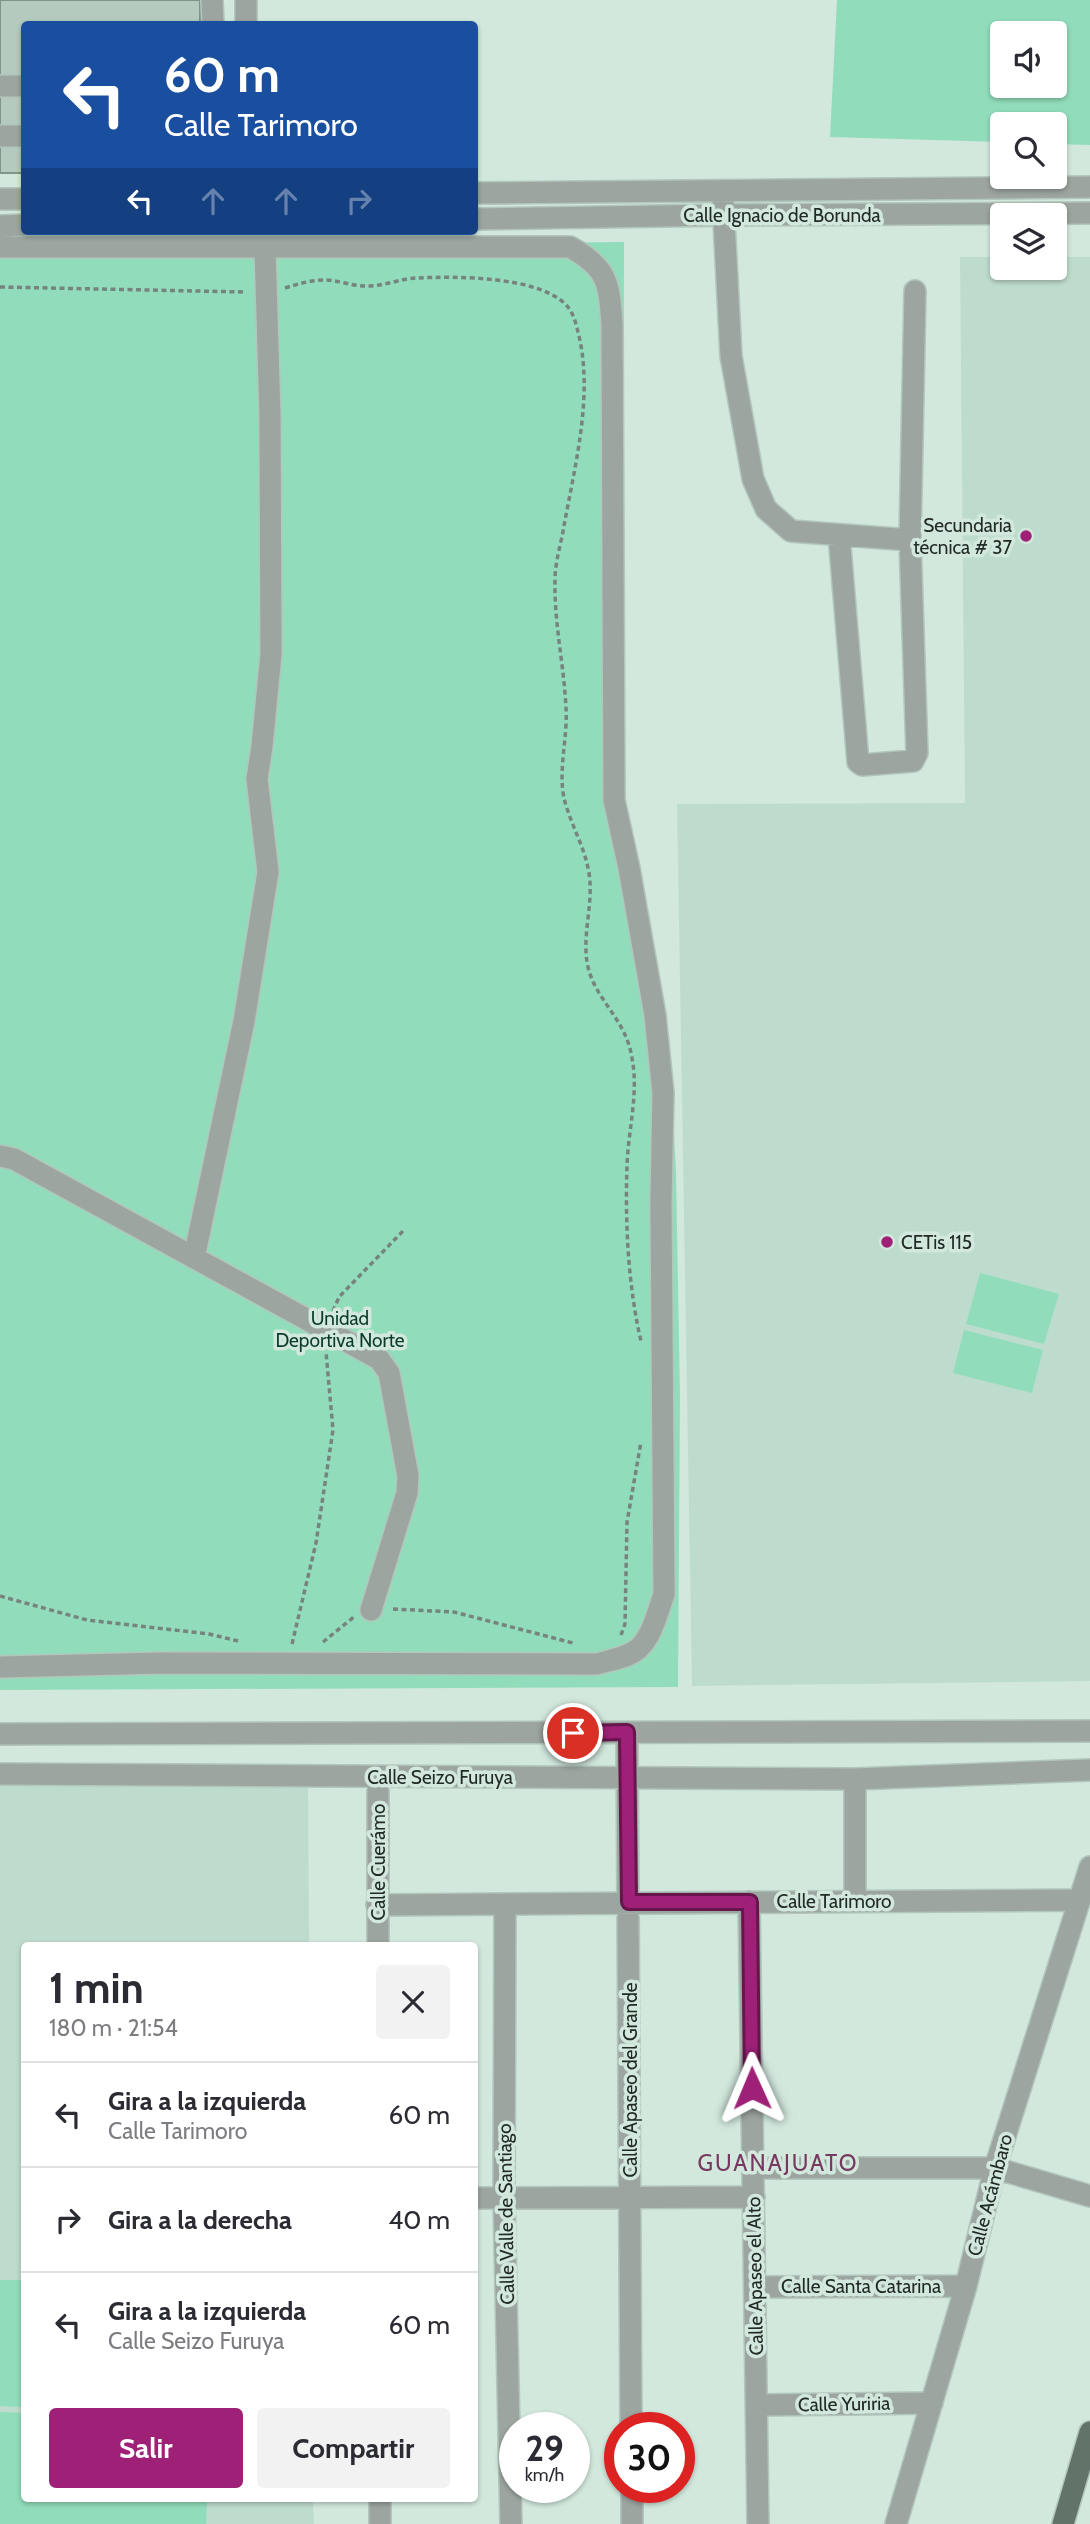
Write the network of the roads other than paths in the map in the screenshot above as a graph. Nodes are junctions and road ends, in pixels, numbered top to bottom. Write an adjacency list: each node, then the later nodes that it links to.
1 (212, 0): 3 (street)
2 (246, 0): 4 (street)
3 (213, 21)
4 (246, 21)
5 (0, 86): 6 (street)
6 (21, 86)
7 (0, 136): 8 (street)
8 (21, 136)
9 (1090, 187): 10 (street, Calle Ignacio de Borunda)
10 (722, 190): 11 (street, Calle Ignacio de Borunda); 15 (street)
11 (478, 193)
12 (0, 199): 13 (street)
13 (21, 199)
14 (1090, 213): 15 (street, Calle Ignacio de Borunda)
15 (724, 215): 16 (street, Calle Ignacio de Borunda); 22 (street)
16 (478, 219)
17 (21, 225): 18 (street)
18 (0, 226)
19 (0, 247): 20 (street)
20 (265, 248): 25 (street); 27 (street)
21 (915, 291): 23 (street)
22 (839, 535): 23 (street); 23 (street)
23 (910, 540)
24 (0, 1156): 25 (street)
25 (194, 1258): 26 (street)
26 (371, 1610)
27 (0, 1667)
28 (1090, 1731): 29 (street)
29 (627, 1732): 30 (street); 34 (street, Calle Apaseo del Grande)
30 (0, 1734)
31 (1090, 1770): 35 (street, Calle Seizo Furuya)
32 (0, 1774): 33 (street, Calle Seizo Furuya)
33 (378, 1777): 34 (street, Calle Seizo Furuya); 42 (street, Calle Cuerámo)
34 (627, 1777): 35 (street, Calle Seizo Furuya); 39 (street, Calle Apaseo del Grande)
35 (855, 1779): 38 (street)
36 (1090, 1867): 37 (street, Calle Acámbaro)
37 (1080, 1900): 38 (street, Calle Tarimoro); 45 (street, Calle Acámbaro)
38 (855, 1901): 40 (street, Calle Tarimoro)
39 (629, 1902): 40 (street, Calle Tarimoro); 41 (street, Calle Tarimoro); 47 (street, Calle Apaseo del Grande)
40 (750, 1902): 44 (street, Calle Apaseo el Alto)
41 (506, 1904): 42 (street, Calle Tarimoro); 49 (street, Calle Valle de Santiago)
42 (377, 1905): 43 (street, Calle Cuerámo)
43 (378, 1942)
44 (753, 2168): 45 (street); 48 (street, Calle Apaseo el Alto)
45 (995, 2168): 46 (street); 51 (street, Calle Acámbaro)
46 (1090, 2196)
47 (630, 2197): 48 (street); 49 (street); 55 (street, Calle Apaseo del Grande)
48 (754, 2197): 52 (street, Calle Apaseo el Alto)
49 (504, 2198): 50 (street); 61 (street, Calle Valle de Santiago)
50 (478, 2199)
51 (966, 2286): 52 (street, Calle Santa Catarina); 53 (street, Calle Acámbaro)
52 (755, 2287): 54 (street, Calle Apaseo el Alto)
53 (932, 2403): 54 (street, Calle Yuriria); 64 (street, Calle Acámbaro)
54 (757, 2404): 63 (street, Calle Apaseo el Alto)
55 (631, 2412)
56 (1090, 2432): 65 (main road)
57 (1090, 2484): 66 (main road)
58 (380, 2502): 60 (street)
59 (632, 2503): 62 (street)
60 (380, 2524)
61 (511, 2524)
62 (632, 2524)
63 (758, 2524)
64 (896, 2524)
65 (1063, 2524)
66 (1078, 2524)

